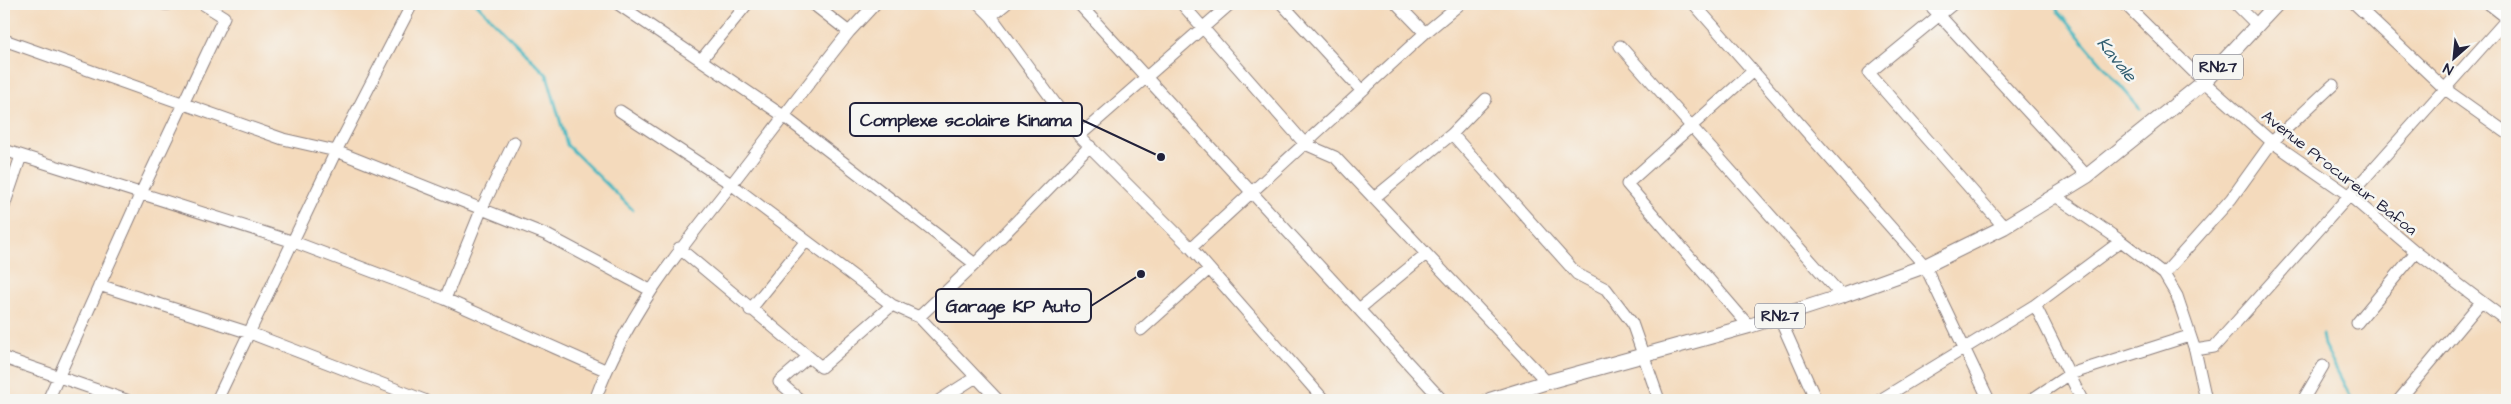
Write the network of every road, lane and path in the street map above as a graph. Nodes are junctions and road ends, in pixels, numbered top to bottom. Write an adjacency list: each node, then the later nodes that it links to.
1 (164, 4): 2 (street)
2 (168, 4)
3 (203, 4): 42 (street)
4 (412, 4): 54 (street)
5 (618, 4): 34 (street)
6 (747, 4): 34 (street)
7 (813, 4): 30 (street)
8 (875, 4): 30 (street)
9 (979, 4): 25 (street)
10 (1006, 4): 25 (street)
11 (1079, 4): 36 (street)
12 (1182, 4): 29 (street)
13 (1230, 4): 29 (street)
14 (1282, 4): 40 (street)
15 (1397, 4): 31 (street)
16 (1694, 4): 35 (street)
17 (1929, 4): 26 (street)
18 (1953, 4): 26 (street)
19 (2125, 4): 37 (street, Avenue Procureur Bafoa)
20 (2236, 4): 28 (street)
21 (2277, 4): 28 (main road, RN27)
22 (2355, 4): 39 (street)
23 (2489, 4): 27 (street)
24 (1455, 5): 31 (street)
25 (991, 16): 48 (street)
26 (1940, 16): 56 (street); 65 (street)
27 (2507, 19): 39 (street)
28 (2257, 25): 37 (main road, RN27)
29 (1203, 28): 36 (street); 51 (street)
30 (849, 32): 44 (street)
31 (1425, 33): 40 (street)
32 (4, 40): 42 (street)
33 (1620, 46): 45 (street)
34 (701, 60): 44 (street)
35 (1753, 71): 45 (street); 74 (street)
36 (1146, 77): 48 (street); 59 (street)
37 (2204, 82): 50 (street, Avenue Procureur Bafoa); 56 (main road, RN27)
38 (2333, 84): 50 (street)
39 (2445, 89): 46 (street); 61 (street)
40 (1362, 91): 51 (street)
41 (1486, 99): 47 (street)
42 (185, 102): 54 (street); 58 (street)
43 (620, 111): 57 (street)
44 (782, 115): 57 (street); 73 (street)
45 (1691, 126): 79 (street); 90 (street)
46 (2507, 133)
47 (1452, 134): 62 (street); 96 (street)
48 (1079, 136): 52 (street)
49 (514, 142): 64 (street)
50 (2272, 142): 61 (street, Avenue Procureur Bafoa); 76 (street)
51 (1305, 144): 59 (street); 62 (street)
52 (1090, 146): 70 (street); 73 (street)
53 (4, 150): 55 (street)
54 (336, 151): 64 (street); 68 (street)
55 (21, 156): 58 (street); 63 (street)
56 (2087, 176): 60 (main road, RN27)
57 (731, 184): 66 (street); 69 (street)
58 (140, 193): 68 (street); 77 (street)
59 (1252, 193): 70 (street); 85 (street)
60 (2054, 195): 65 (main road, RN27); 67 (street)
61 (2350, 196): 71 (street, Avenue Procureur Bafoa); 95 (street)
62 (1374, 198): 72 (street)
63 (4, 206)
64 (482, 208): 78 (street); 80 (street)
65 (2004, 227): 74 (main road, RN27)
66 (806, 241): 82 (street); 84 (street)
67 (2121, 241): 76 (street); 83 (street)
68 (294, 242): 80 (street); 92 (street)
69 (679, 248): 78 (street); 84 (street)
70 (1191, 248): 75 (street)
71 (2416, 252): 81 (street, Avenue Procureur Bafoa); 89 (street)
72 (1426, 254): 85 (street); 104 (street)
73 (975, 264): 86 (street)
74 (1925, 266): 79 (main road, RN27); 94 (street)
75 (1208, 270): 91 (street); 114 (street)
76 (2164, 274): 93 (street)
77 (99, 285): 92 (street); 102 (street)
78 (650, 290): 100 (street)
79 (1842, 296): 87 (main road, RN27)
80 (445, 299): 100 (street)
81 (2482, 302): 88 (street, Avenue Procureur Bafoa); 125 (street)
82 (892, 305): 86 (street); 97 (street)
83 (2035, 305): 94 (street); 101 (street)
84 (750, 310): 97 (street)
85 (1359, 310): 115 (street)
86 (919, 317): 103 (street)
87 (1779, 317): 90 (main road, RN27); 118 (street)
88 (2507, 321)
89 (2357, 323)
90 (1749, 326): 96 (main road, RN27)
91 (1141, 330)
92 (250, 333): 108 (street); 109 (street)
93 (2189, 336): 95 (street); 101 (street)
94 (1963, 348): 119 (street); 120 (street)
95 (2195, 350): 123 (street)
96 (1644, 356): 104 (main road, RN27); 117 (street)
97 (808, 357): 111 (street)
98 (4, 358): 102 (street)
99 (2323, 366): 124 (street)
100 (606, 370): 110 (street)
101 (2070, 374): 121 (street); 122 (street)
102 (59, 376): 106 (street); 107 (street)
103 (976, 377): 112 (street); 113 (street)
104 (1547, 382): 105 (main road, RN27)
105 (1506, 398): 116 (main road, RN27)
106 (48, 400)
107 (126, 400)
108 (217, 400)
109 (424, 400)
110 (595, 400)
111 (800, 400)
112 (940, 400)
113 (998, 400)
114 (1324, 400)
115 (1442, 400)
116 (1490, 400)
117 (1659, 400)
118 (1816, 400)
119 (1880, 400)
120 (1989, 400)
121 (2031, 400)
122 (2082, 400)
123 (2206, 400)
124 (2303, 400)
125 (2399, 400)

